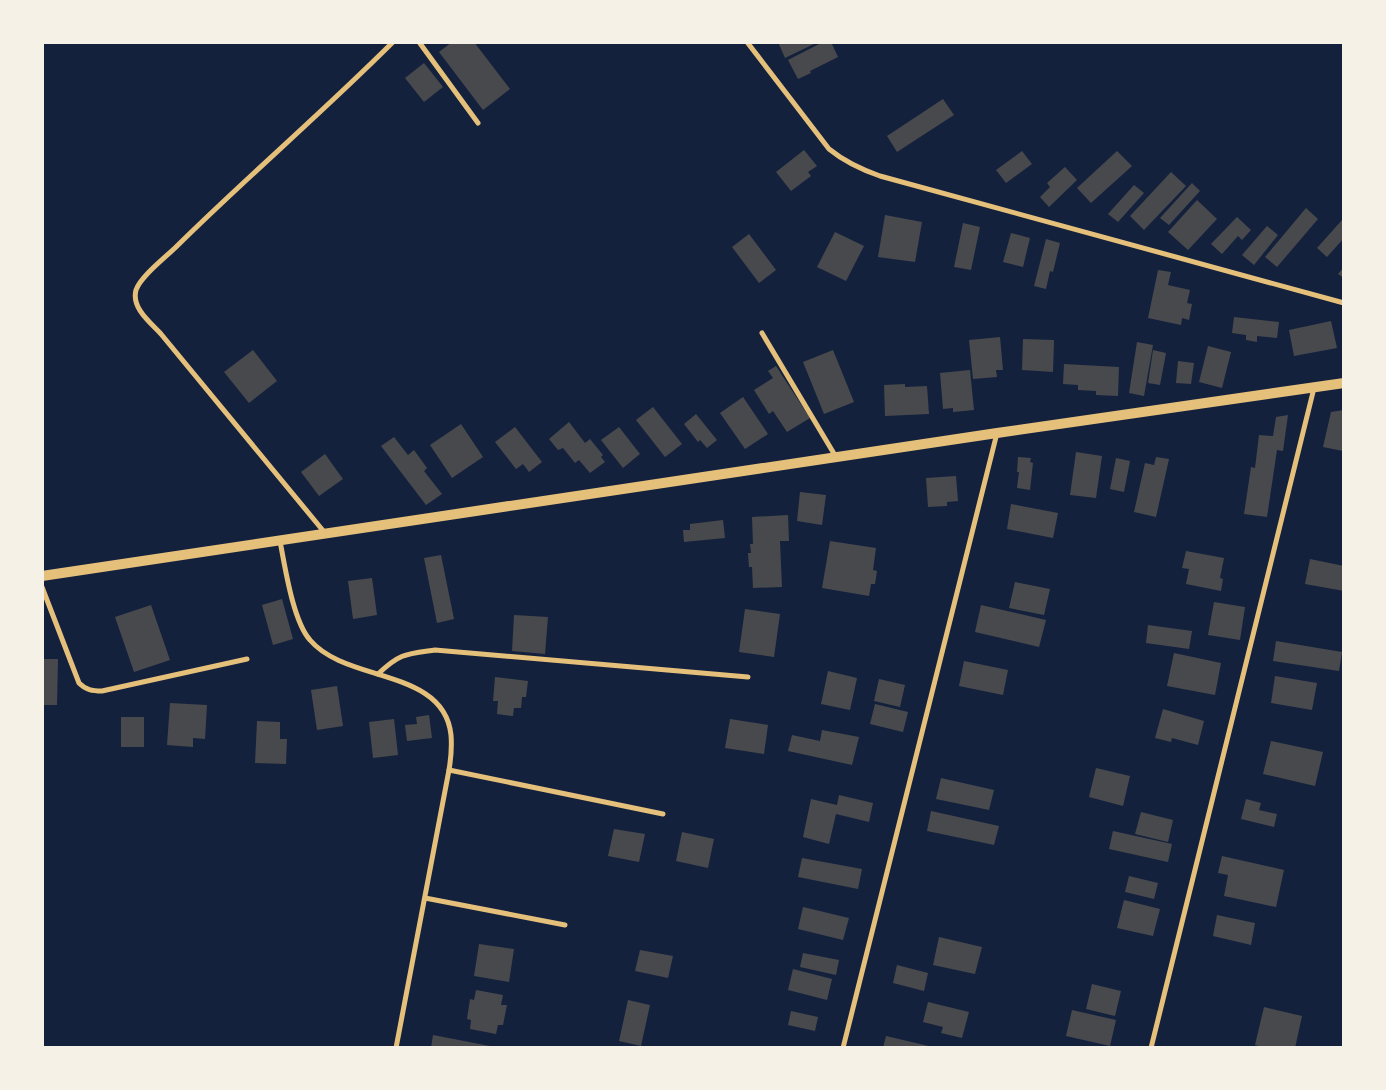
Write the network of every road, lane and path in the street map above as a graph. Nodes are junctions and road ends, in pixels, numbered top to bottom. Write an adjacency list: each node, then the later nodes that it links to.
1 (393, 42): 11 (street)
2 (419, 42): 4 (street)
3 (747, 42): 5 (street)
4 (478, 123)
5 (1344, 303)
6 (762, 333): 10 (street)
7 (1344, 383): 8 (main road)
8 (1314, 388): 9 (main road); 24 (street)
9 (997, 433): 10 (main road); 23 (street)
10 (836, 457): 11 (main road)
11 (326, 534): 12 (main road)
12 (280, 541): 13 (main road); 16 (street)
13 (42, 576)
14 (42, 587): 15 (street)
15 (247, 659)
16 (378, 674): 17 (street); 18 (street)
17 (748, 677)
18 (449, 770): 19 (street); 20 (street)
19 (663, 814)
20 (425, 898): 21 (street); 22 (street)
21 (564, 925)
22 (396, 1048)
23 (843, 1048)
24 (1151, 1048)

